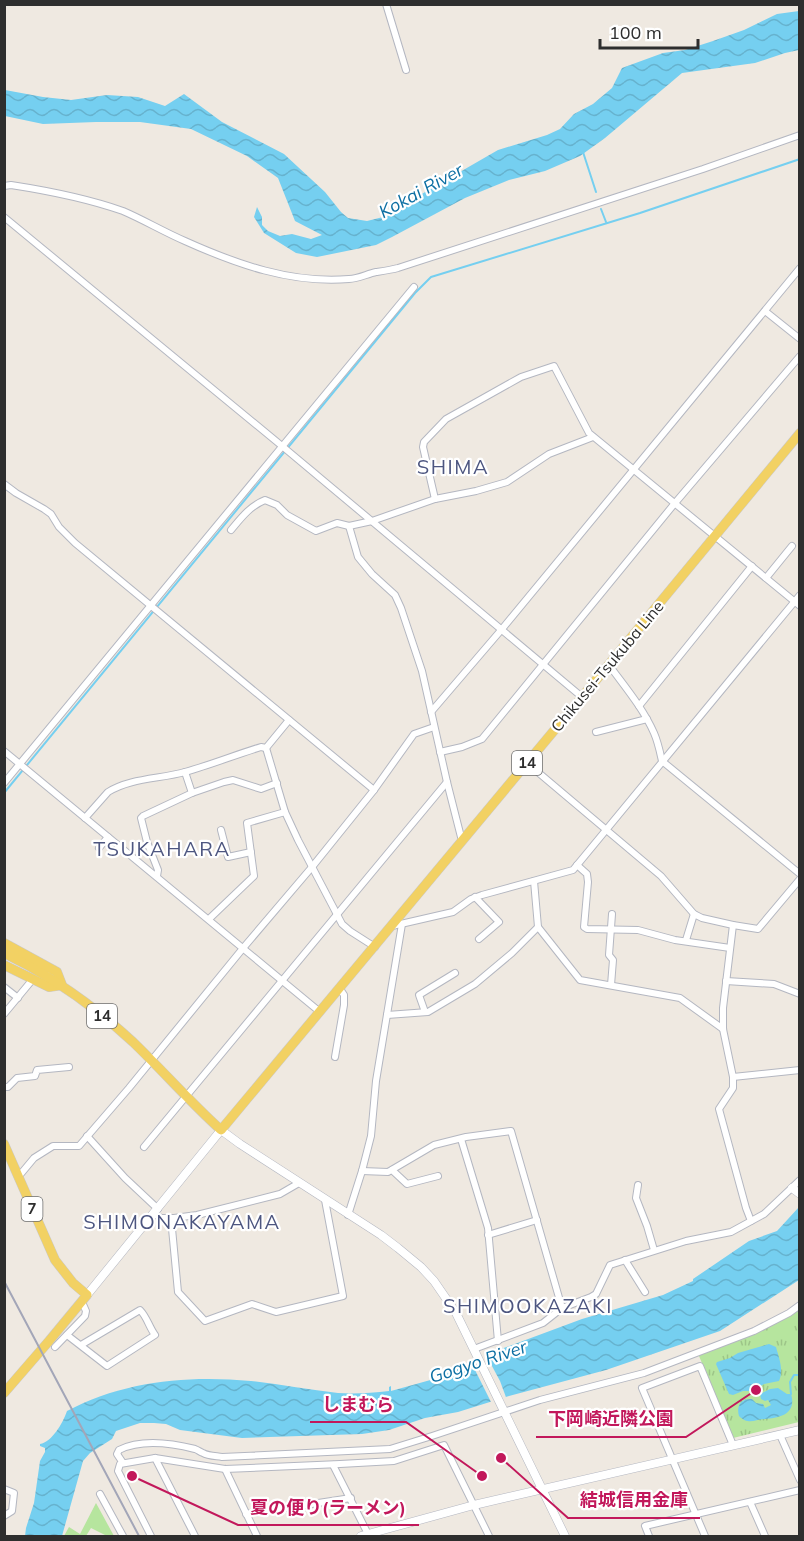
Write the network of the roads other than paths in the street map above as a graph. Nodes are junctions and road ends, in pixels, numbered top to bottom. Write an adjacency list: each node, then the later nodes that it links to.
1 (386, 4): 2 (street)
2 (406, 69)
3 (800, 135): 4 (street)
4 (4, 186)
5 (4, 217): 13 (street)
6 (800, 268): 8 (street)
7 (414, 287): 13 (street)
8 (765, 311): 9 (street); 14 (street)
9 (800, 339)
10 (800, 357): 17 (street)
11 (593, 436): 14 (street); 16 (street); 16 (street)
12 (798, 437): 21 (main road, Chikusei-Tsukuba Line / 14)
13 (285, 448): 18 (street); 27 (street)
14 (633, 468): 17 (street); 28 (street)
15 (4, 484): 27 (street)
16 (435, 499): 18 (street)
17 (675, 503): 21 (street); 29 (street)
18 (372, 521): 19 (street); 28 (street)
19 (349, 526): 20 (street); 33 (street)
20 (231, 530)
21 (714, 537): 23 (street); 30 (main road, Chikusei-Tsukuba Line / 14)
22 (792, 546): 24 (street)
23 (752, 566): 24 (street); 32 (street)
24 (766, 578): 26 (street)
25 (800, 595): 26 (street)
26 (797, 604): 41 (street)
27 (154, 608): 35 (street); 43 (street)
28 (502, 629): 29 (street); 33 (street)
29 (543, 663): 31 (street); 40 (street)
30 (609, 665): 31 (main road, Chikusei-Tsukuba Line / 14); 32 (street)
31 (582, 697): 42 (main road, Chikusei-Tsukuba Line / 14)
32 (639, 706): 34 (street)
33 (431, 712): 36 (street)
34 (647, 719): 37 (street); 41 (street)
35 (289, 720): 38 (street); 48 (street)
36 (434, 727): 40 (street); 48 (street)
37 (596, 732)
38 (266, 748): 44 (street); 47 (street)
39 (4, 751): 43 (street)
40 (440, 752): 45 (street)
41 (662, 761): 53 (street); 60 (street)
42 (526, 763): 53 (street); 55 (main road, Chikusei-Tsukuba Line / 14)
43 (24, 766): 46 (street); 51 (street)
44 (185, 772): 49 (street); 51 (street)
45 (447, 782): 55 (street); 65 (street)
46 (4, 783)
47 (277, 783): 49 (street); 50 (street)
48 (374, 790): 59 (street)
49 (192, 793): 61 (street)
50 (285, 812): 57 (street); 59 (street)
51 (85, 818): 54 (street)
52 (221, 830): 57 (street)
53 (606, 830): 58 (street); 67 (street)
54 (108, 837): 56 (street); 61 (street)
55 (462, 842): 70 (main road, Chikusei-Tsukuba Line / 14)
56 (99, 848)
57 (251, 852): 68 (street)
58 (577, 865): 63 (street); 73 (street)
59 (312, 867): 65 (street); 78 (street)
60 (800, 874)
61 (157, 876): 68 (street)
62 (800, 879): 71 (street)
63 (534, 881): 64 (street); 72 (street)
64 (475, 897): 69 (street); 74 (street)
65 (337, 914): 77 (street); 84 (street)
66 (612, 914): 73 (street)
67 (694, 914): 71 (street); 75 (street)
68 (209, 919): 78 (street)
69 (402, 924): 70 (street); 95 (street)
70 (392, 926): 77 (main road, Chikusei-Tsukuba Line / 14)
71 (733, 926): 79 (street)
72 (538, 927): 87 (street); 93 (street)
73 (611, 929): 75 (street); 87 (street)
74 (479, 939)
75 (686, 940): 79 (street)
76 (4, 942): 86 (main road)
77 (375, 947): 89 (main road, Chikusei-Tsukuba Line / 14)
78 (244, 948): 84 (street); 98 (street)
79 (730, 948): 85 (street)
80 (4, 953): 86 (main road, 14)
81 (4, 965): 83 (main road)
82 (455, 973): 93 (street)
83 (33, 979): 86 (main road); 91 (street)
84 (283, 980): 92 (street); 103 (street)
85 (726, 981): 90 (street); 96 (street)
86 (62, 985): 98 (main road, 14)
87 (612, 985): 96 (street)
88 (4, 987): 91 (street)
89 (340, 989): 92 (main road, Chikusei-Tsukuba Line / 14); 97 (street)
90 (800, 994)
91 (18, 998): 94 (street)
92 (320, 1012): 104 (main road, Chikusei-Tsukuba Line / 14)
93 (425, 1012): 95 (street)
94 (4, 1014)
95 (387, 1015): 110 (street)
96 (723, 1029): 101 (street)
97 (335, 1057)
98 (151, 1060): 103 (main road, 14); 105 (street)
99 (69, 1067): 102 (street)
100 (800, 1070): 101 (street)
101 (734, 1077): 122 (street)
102 (4, 1087)
103 (187, 1096): 104 (main road, 14); 108 (street)
104 (222, 1130): 114 (street); 118 (street)
105 (87, 1136): 111 (street); 118 (street)
106 (461, 1138): 109 (street); 121 (street); 123 (street)
107 (4, 1144): 111 (main road, 7)
108 (144, 1147)
109 (392, 1170): 110 (street); 112 (street)
110 (362, 1171): 119 (street)
111 (19, 1176): 127 (main road, 7)
112 (438, 1176)
113 (800, 1180): 116 (street)
114 (299, 1183): 117 (street); 120 (street)
115 (638, 1185): 124 (street)
116 (795, 1191): 122 (street)
117 (325, 1200): 119 (street); 120 (street)
118 (156, 1211): 120 (street); 127 (street)
119 (348, 1215): 134 (street)
120 (171, 1218)
121 (537, 1221): 123 (street); 129 (street)
122 (752, 1221): 124 (street)
123 (488, 1235): 131 (street)
124 (654, 1251): 125 (street)
125 (625, 1260): 126 (street); 129 (street)
126 (645, 1292)
127 (84, 1298): 130 (street); 137 (main road)
128 (800, 1305): 135 (street)
129 (562, 1308): 131 (street)
130 (67, 1335): 132 (street); 133 (street)
131 (498, 1341): 134 (street)
132 (81, 1346): 132 (street)
133 (55, 1347)
134 (475, 1351): 138 (street)
135 (695, 1353): 136 (street); 138 (street)
136 (700, 1366): 141 (street); 145 (street)
137 (4, 1393)
138 (503, 1409): 144 (street); 150 (street)
139 (800, 1430): 140 (street)
140 (780, 1435): 141 (street); 148 (street)
141 (734, 1445): 145 (street)
142 (221, 1457): 144 (street); 146 (street); 147 (street)
143 (154, 1458): 146 (street); 147 (street); 161 (street)
144 (338, 1460): 147 (street); 153 (street); 155 (street)
145 (673, 1460): 150 (street); 157 (street)
146 (123, 1463): 160 (street)
147 (222, 1468): 156 (street)
148 (800, 1480)
149 (4, 1489): 158 (street)
150 (543, 1489): 155 (street); 165 (street)
151 (800, 1490): 154 (street)
152 (100, 1494): 159 (street)
153 (351, 1498): 156 (street); 163 (street)
154 (750, 1502): 157 (street); 168 (street)
155 (474, 1505): 163 (street); 164 (street)
156 (246, 1514): 162 (street)
157 (696, 1514): 166 (street); 167 (street)
158 (4, 1516)
159 (123, 1536)
160 (152, 1536)
161 (195, 1536)
162 (257, 1536)
163 (366, 1536)
164 (489, 1536)
165 (565, 1536)
166 (649, 1536)
167 (705, 1536)
168 (765, 1536)

